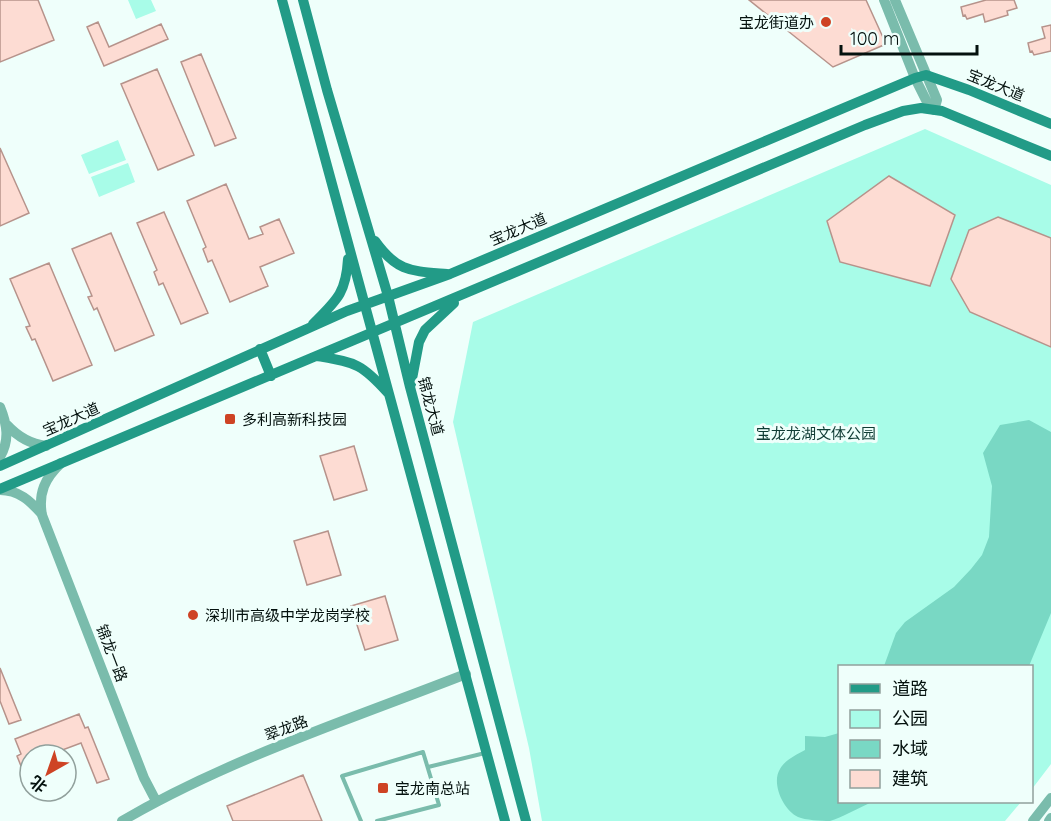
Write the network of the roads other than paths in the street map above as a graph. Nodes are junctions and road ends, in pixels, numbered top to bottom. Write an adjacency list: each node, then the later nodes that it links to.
1 (282, 0): 11 (main road)
2 (303, 0): 10 (main road, 锦龙大道)
3 (884, 0): 6 (street)
4 (895, 0): 5 (street)
5 (926, 75): 6 (main road, 宝龙大道); 7 (street); 8 (main road, 宝龙大道)
6 (915, 78): 7 (street); 12 (main road, 宝龙大道)
7 (934, 110): 9 (main road); 14 (main road)
8 (1051, 124)
9 (1051, 156)
10 (370, 234): 12 (main road); 13 (main road, 锦龙大道)
11 (349, 246): 15 (main road); 17 (main road)
12 (450, 274): 13 (main road, 宝龙大道)
13 (388, 296): 15 (main road, 宝龙大道); 16 (main road, 锦龙大道)
14 (461, 297): 16 (main road); 22 (main road)
15 (364, 305): 17 (main road, 宝龙大道); 18 (main road)
16 (396, 324): 18 (main road); 22 (main road, 锦龙大道)
17 (309, 328): 19 (main road, 宝龙大道)
18 (373, 333): 20 (main road); 23 (main road)
19 (260, 349): 21 (main road); 26 (main road, 宝龙大道)
20 (316, 356): 21 (main road); 23 (main road)
21 (271, 376): 28 (main road)
22 (410, 387): 41 (main road, 锦龙大道)
23 (390, 396): 32 (main road)
24 (0, 407): 25 (street)
25 (7, 425): 26 (street); 27 (street)
26 (46, 446): 29 (main road, 宝龙大道)
27 (0, 457)
28 (61, 463): 30 (main road); 31 (street, 锦龙一路)
29 (0, 466)
30 (0, 489): 31 (street, 锦龙一路)
31 (42, 515): 36 (street, 锦龙一路)
32 (466, 674): 33 (main road); 36 (street, 翠龙路)
33 (487, 752): 34 (lane); 40 (main road)
34 (428, 767): 38 (lane); 39 (lane)
35 (1051, 798): 42 (street)
36 (156, 801): 37 (street, 翠龙路)
37 (122, 821)
38 (362, 821)
39 (377, 821)
40 (505, 821)
41 (526, 821)
42 (1033, 821)

